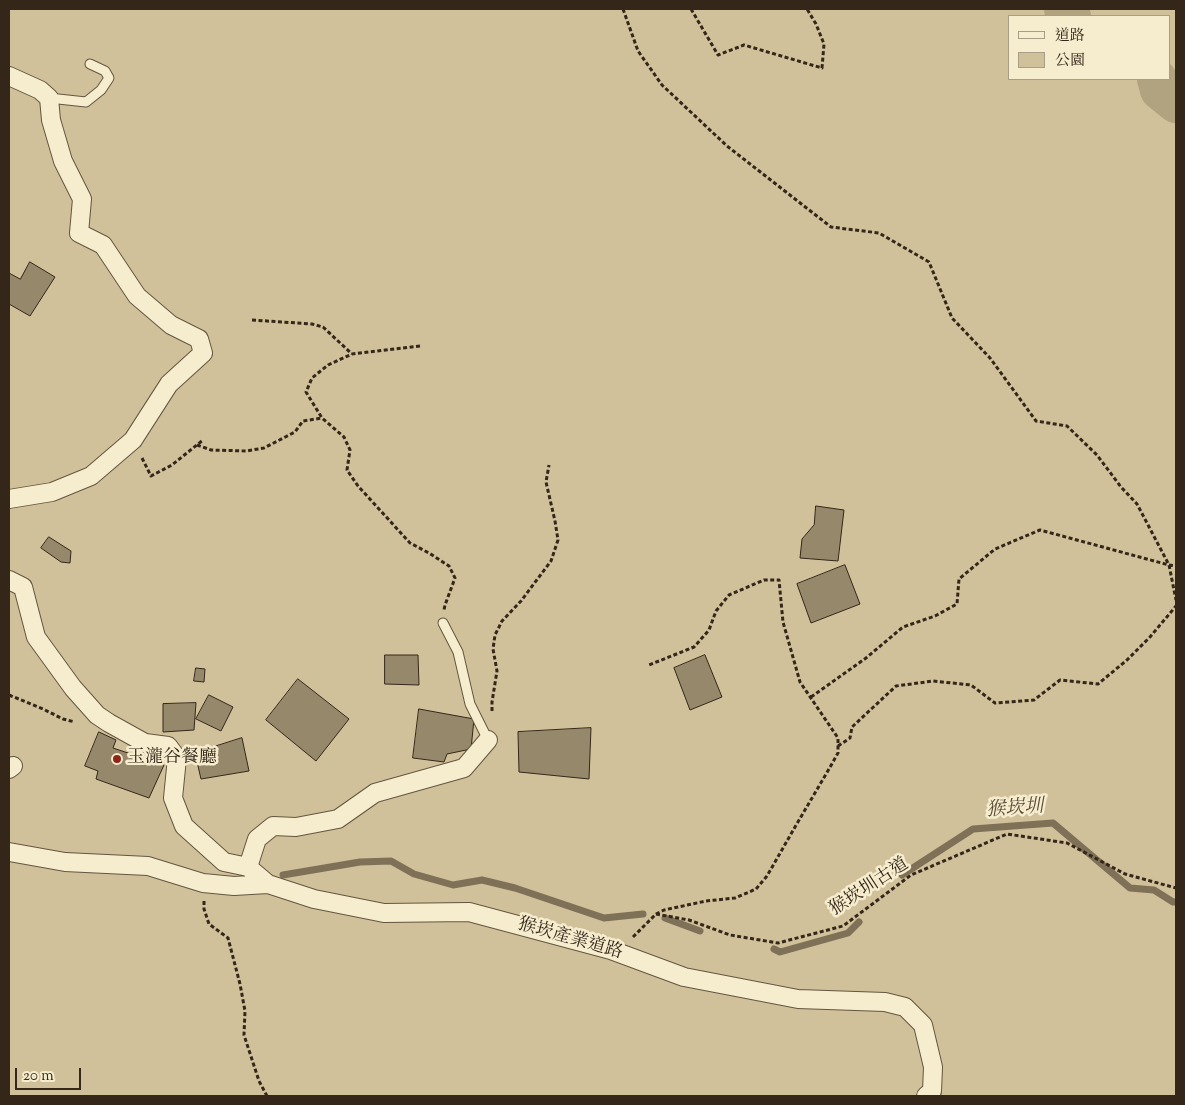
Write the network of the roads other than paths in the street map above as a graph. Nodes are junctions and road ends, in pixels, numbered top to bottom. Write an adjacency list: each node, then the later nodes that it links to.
1 (90, 64): 3 (lane)
2 (9, 76): 3 (street)
3 (49, 98): 4 (street)
4 (9, 499)
5 (9, 580): 9 (street, 猴崁產業道路)
6 (443, 623): 7 (lane)
7 (488, 740): 9 (street)
8 (9, 852): 10 (street)
9 (248, 867): 10 (street, 猴崁產業道路)
10 (268, 884): 11 (street, 猴崁產業道路)
11 (926, 1096)

